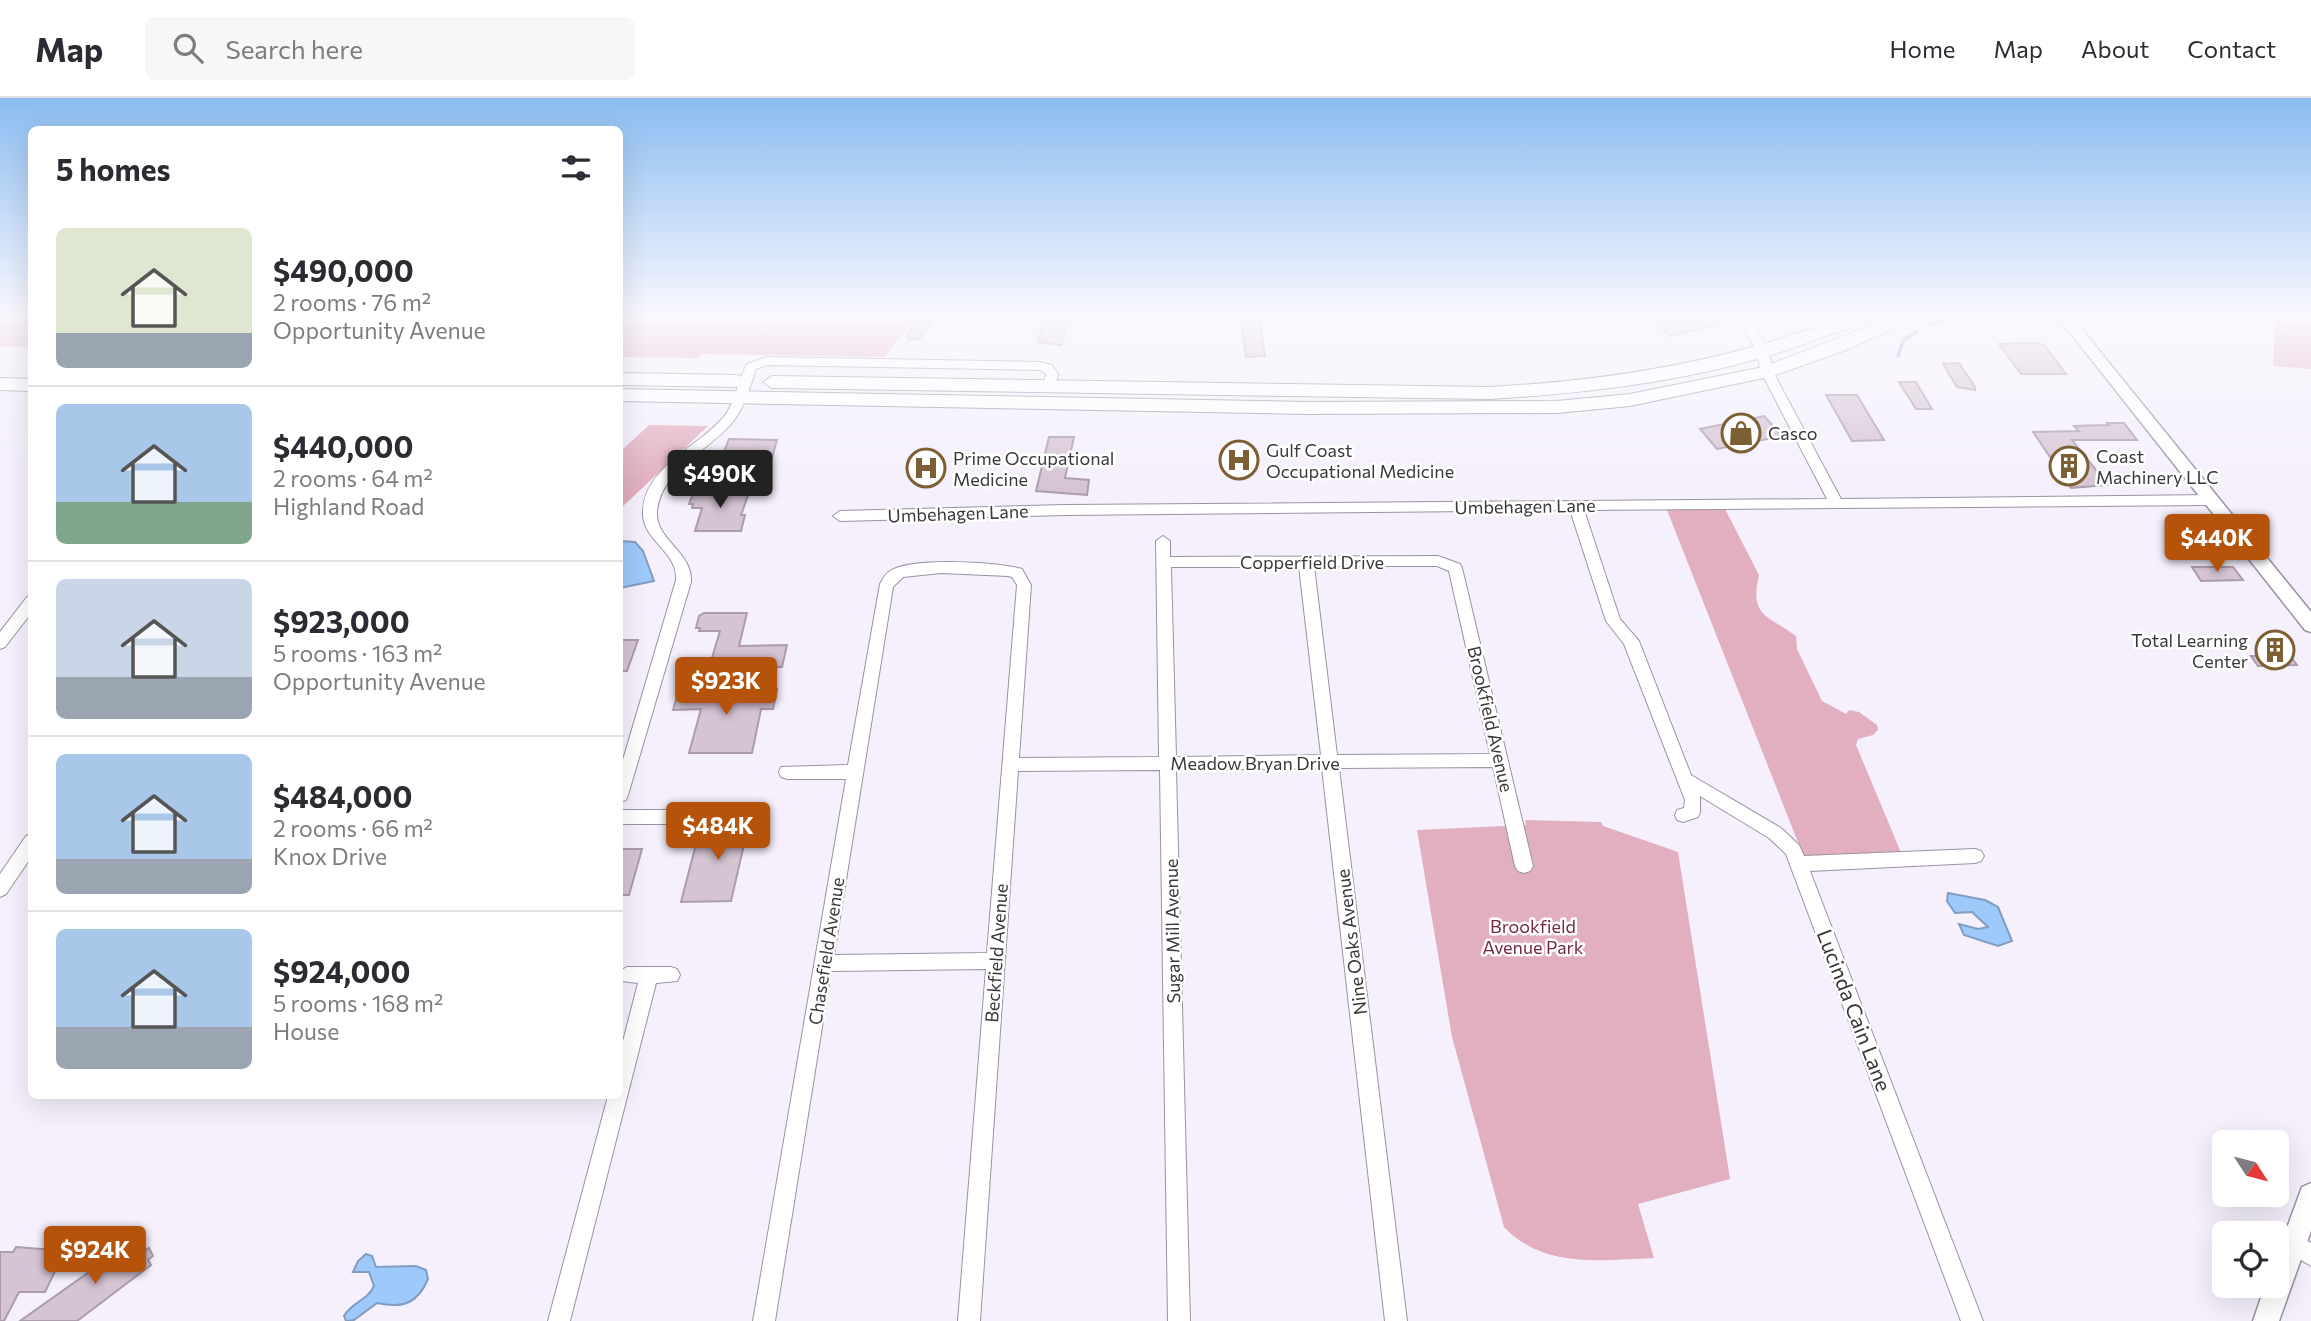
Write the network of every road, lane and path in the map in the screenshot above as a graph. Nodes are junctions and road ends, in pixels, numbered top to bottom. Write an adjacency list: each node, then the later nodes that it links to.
1 (1684, 373): 9 (highway)
2 (1762, 373): 11 (highway)
3 (1768, 373): 13 (street)
4 (2109, 373): 12 (main road)
5 (3, 375): 7 (highway)
6 (623, 379): 8 (highway)
7 (28, 384)
8 (742, 389): 9 (highway); 10 (highway); 11 (highway); 32 (street)
9 (1308, 391): 11 (highway)
10 (623, 395)
11 (1116, 404)
12 (2210, 500): 13 (street, Umbehagen Lane); 23 (main road)
13 (1837, 504): 14 (street, Umbehagen Lane)
14 (1575, 505): 15 (street, Umbehagen Lane); 31 (street)
15 (840, 516)
16 (1163, 541): 17 (street, Sugar Mill Avenue)
17 (1164, 562): 18 (street, Copperfield Drive); 27 (street, Sugar Mill Avenue)
18 (1306, 562): 19 (street, Copperfield Drive); 26 (street, Nine Oaks Avenue)
19 (1458, 571): 25 (street, Brookfield Avenue)
20 (888, 581): 28 (street, Beckfield Avenue); 30 (street, Chasefield Avenue)
21 (0, 619): 22 (street)
22 (25, 619): 24 (street)
23 (2311, 625)
24 (0, 643)
25 (1500, 760): 26 (street, Meadow Bryan Drive); 39 (street, Brookfield Avenue)
26 (1329, 763): 27 (street, Meadow Bryan Drive); 54 (street, Nine Oaks Avenue)
27 (1169, 764): 28 (street, Meadow Bryan Drive); 53 (street, Sugar Mill Avenue)
28 (1011, 765): 41 (street, Beckfield Avenue)
29 (787, 772): 30 (street)
30 (856, 772): 42 (street, Chasefield Avenue)
31 (1685, 779): 33 (street); 38 (street, Lucinda Cain Lane)
32 (623, 785)
33 (1683, 816)
34 (623, 817): 35 (street)
35 (680, 817)
36 (28, 847): 40 (street)
37 (1975, 856): 38 (street)
38 (1800, 864): 55 (street, Lucinda Cain Lane)
39 (1524, 866)
40 (0, 889)
41 (996, 961): 42 (street); 52 (street, Beckfield Avenue)
42 (824, 963): 51 (street, Chasefield Avenue)
43 (627, 975): 44 (street)
44 (649, 975): 45 (street); 46 (street)
45 (671, 975)
46 (624, 1056)
47 (617, 1099): 50 (street)
48 (2311, 1196): 49 (main road)
49 (2302, 1250): 56 (main road)
50 (559, 1321)
51 (764, 1321)
52 (969, 1321)
53 (1179, 1321)
54 (1396, 1321)
55 (1972, 1321)
56 (2266, 1321)

